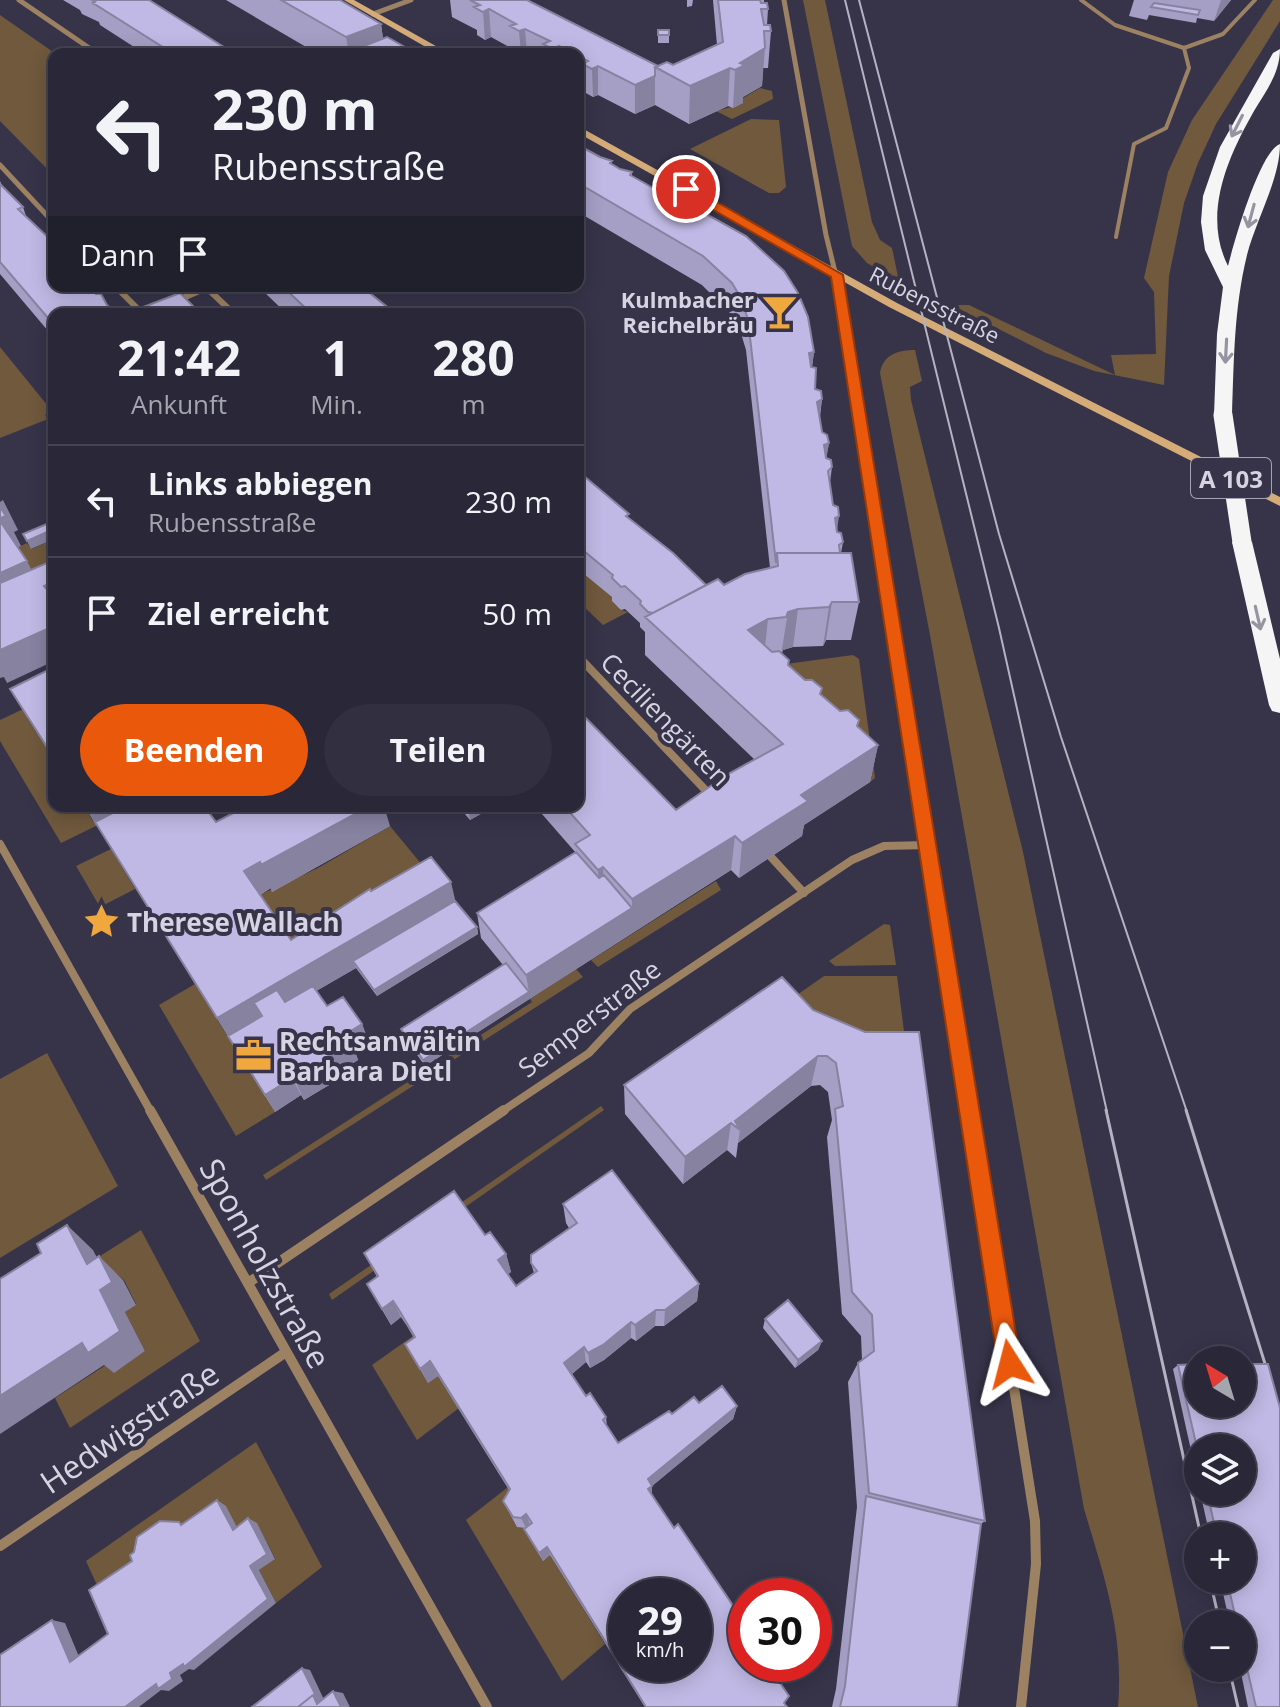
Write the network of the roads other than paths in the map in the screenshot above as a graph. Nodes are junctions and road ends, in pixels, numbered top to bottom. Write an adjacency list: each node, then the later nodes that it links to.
1 (19, 0): 8 (street)
2 (348, 0): 7 (street)
3 (411, 0): 7 (street)
4 (784, 0): 17 (street)
5 (1081, 0): 10 (lane)
6 (1255, 0): 10 (lane)
7 (373, 14): 9 (street)
8 (89, 48)
9 (434, 48)
10 (1184, 48): 16 (lane)
11 (1278, 59): 18 (highway, one-way to 18)
12 (584, 132): 17 (street, Rubensstraße)
13 (1280, 148): 18 (highway, A 103, one-way to 18)
14 (0, 165): 15 (street)
15 (48, 217)
16 (1116, 237)
17 (837, 275): 25 (street, Rubensstraße); 30 (street)
18 (1232, 288): 27 (highway, A 103, one-way to 27, bridge)
19 (121, 292): 23 (street)
20 (197, 292): 22 (street)
21 (214, 292): 24 (street)
22 (168, 304)
23 (137, 308)
24 (228, 308)
25 (1280, 502)
26 (584, 662): 28 (street, Ceciliengärten)
27 (1280, 705)
28 (714, 799)
29 (0, 844): 33 (street, Sponholzstraße)
30 (928, 845): 32 (street, Semperstraße); 37 (street)
31 (771, 857): 32 (street)
32 (804, 893): 33 (street, Semperstraße)
33 (248, 1283): 34 (street, Sponholzstraße)
34 (286, 1352): 35 (street, Hedwigstraße); 36 (street, Sponholzstraße)
35 (0, 1546)
36 (487, 1707)
37 (1021, 1707)

